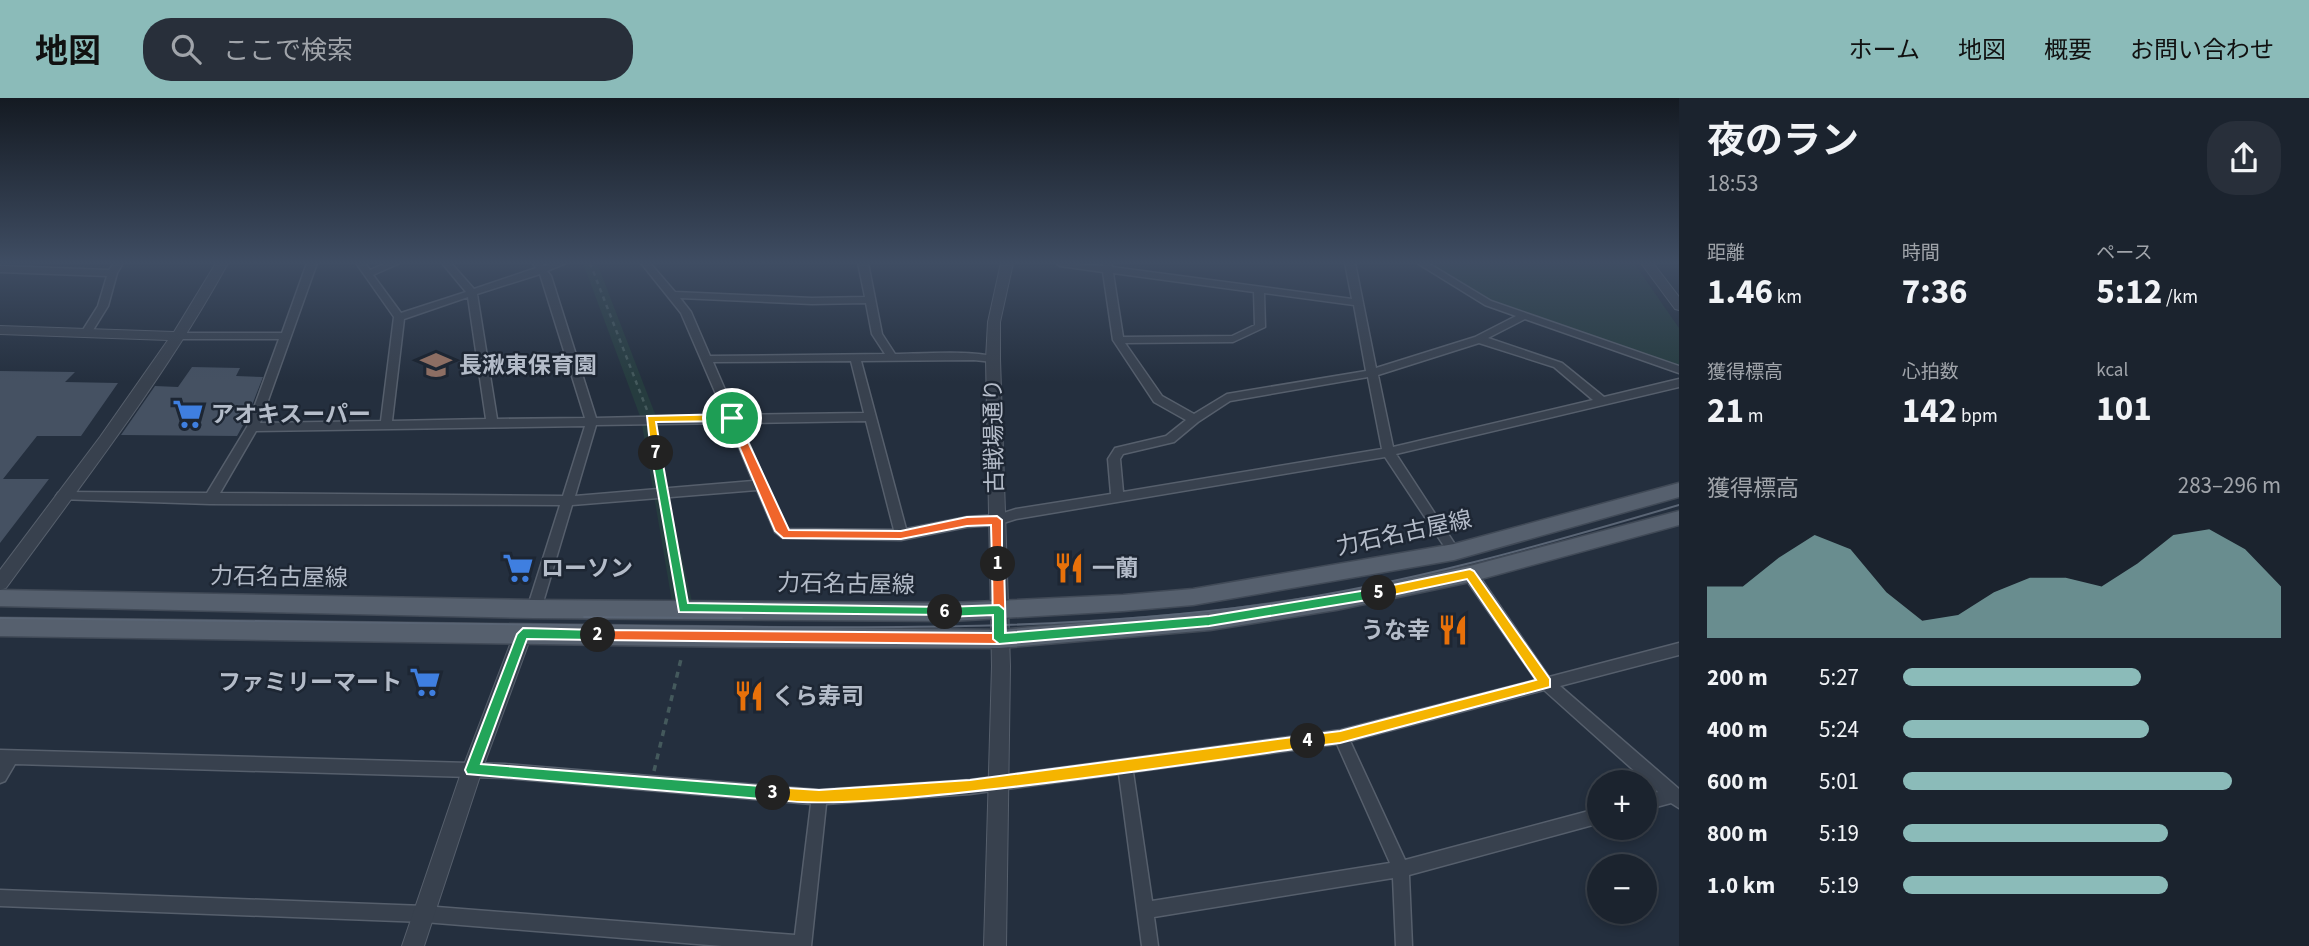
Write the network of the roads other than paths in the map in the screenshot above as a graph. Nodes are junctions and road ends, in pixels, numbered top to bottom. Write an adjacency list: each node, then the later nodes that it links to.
1 (104, 303): 19 (street)
2 (200, 303): 20 (street)
3 (298, 303): 21 (street)
4 (388, 303): 16 (street)
5 (443, 303): 16 (street)
6 (473, 303): 36 (street)
7 (551, 303): 35 (street)
8 (679, 303): 26 (street)
9 (871, 303): 25 (street)
10 (998, 303): 27 (street, 古戦場通り)
11 (1112, 303): 23 (street)
12 (1259, 303): 23 (street)
13 (1356, 303): 14 (street)
14 (1359, 303): 29 (street)
15 (1489, 303): 17 (street)
16 (399, 317): 37 (street)
17 (1522, 317): 22 (street); 28 (street)
18 (0, 330): 19 (street)
19 (86, 333): 20 (street)
20 (178, 336): 21 (street); 42 (street)
21 (286, 336): 38 (street)
22 (1479, 339): 29 (street); 31 (street)
23 (1118, 340): 34 (street)
24 (855, 357): 25 (street); 26 (street); 32 (street)
25 (892, 357): 27 (street)
26 (706, 359): 33 (street)
27 (993, 359): 47 (street, 古戦場通り)
28 (1679, 370)
29 (1373, 373): 34 (street); 39 (street)
30 (1679, 383): 31 (street)
31 (1601, 400): 39 (street)
32 (870, 417): 33 (street); 48 (street)
33 (732, 418): 35 (street); 40 (street)
34 (1194, 419): 43 (street)
35 (592, 421): 36 (street); 45 (street)
36 (492, 422): 37 (street)
37 (386, 425): 38 (street)
38 (253, 427): 44 (street)
39 (1388, 452): 43 (street); 49 (street)
40 (761, 485): 45 (street); 48 (street)
41 (1679, 490): 49 (main road, 力石名古屋線)
42 (62, 496): 44 (street); 51 (street)
43 (1117, 496): 47 (street)
44 (210, 499): 45 (street)
45 (568, 501): 53 (street)
46 (1679, 518): 50 (main road)
47 (997, 520): 48 (street); 54 (street, 古戦場通り)
48 (901, 535)
49 (1454, 552): 54 (main road, 力石名古屋線)
50 (1470, 574): 57 (main road); 59 (street)
51 (0, 583)
52 (0, 598): 53 (main road, 力石名古屋線)
53 (534, 608): 54 (main road, 力石名古屋線)
54 (999, 610): 57 (street, 古戦場通り)
55 (0, 627): 56 (main road)
56 (523, 634): 57 (main road); 63 (street)
57 (999, 639): 65 (street, 古戦場通り)
58 (1679, 649): 59 (street)
59 (1545, 683): 60 (street); 67 (street)
60 (1340, 737): 62 (street); 70 (street)
61 (5, 757): 63 (street); 64 (street)
62 (1125, 765): 65 (street); 72 (street)
63 (472, 770): 66 (street); 73 (street)
64 (0, 776)
65 (996, 783): 66 (street); 76 (street, 古戦場通り)
66 (819, 797): 74 (street)
67 (1677, 797): 68 (street)
68 (1657, 801)
69 (1587, 819): 70 (street)
70 (1401, 869): 72 (street); 78 (street)
71 (0, 898): 73 (street)
72 (1145, 909): 77 (street)
73 (424, 914): 74 (street); 75 (street)
74 (802, 945)
75 (413, 946)
76 (995, 946)
77 (1150, 946)
78 (1404, 946)

